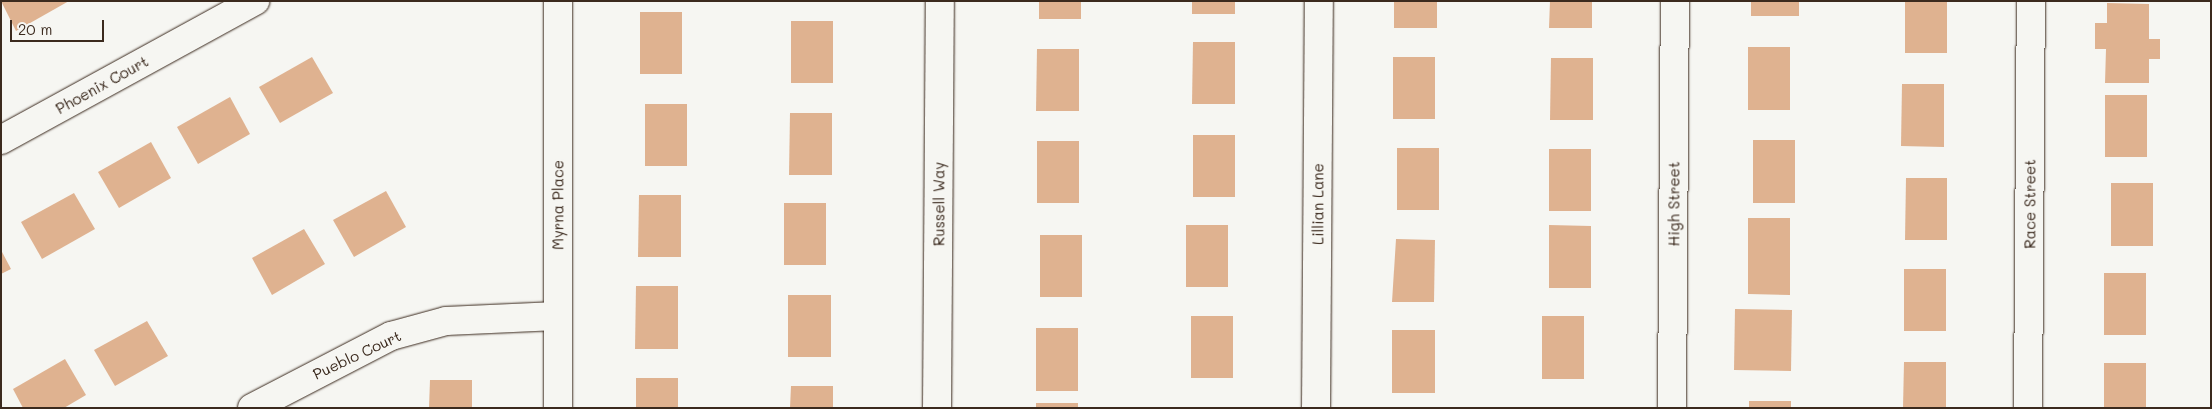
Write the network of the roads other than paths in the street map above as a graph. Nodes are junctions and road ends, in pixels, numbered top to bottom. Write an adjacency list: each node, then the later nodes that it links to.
1 (255, 1): 7 (street, Phoenix Court)
2 (558, 1): 8 (street, Myrna Place)
3 (940, 1): 11 (street, Russell Way)
4 (1319, 1): 12 (street, Lillian Lane)
5 (1675, 1): 13 (street, High Street)
6 (2031, 1): 14 (street, Race Street)
7 (1, 140)
8 (557, 316): 9 (street, Pueblo Court); 10 (street, Myrna Place)
9 (252, 408)
10 (558, 408)
11 (937, 408)
12 (1316, 408)
13 (1672, 408)
14 (2028, 408)

